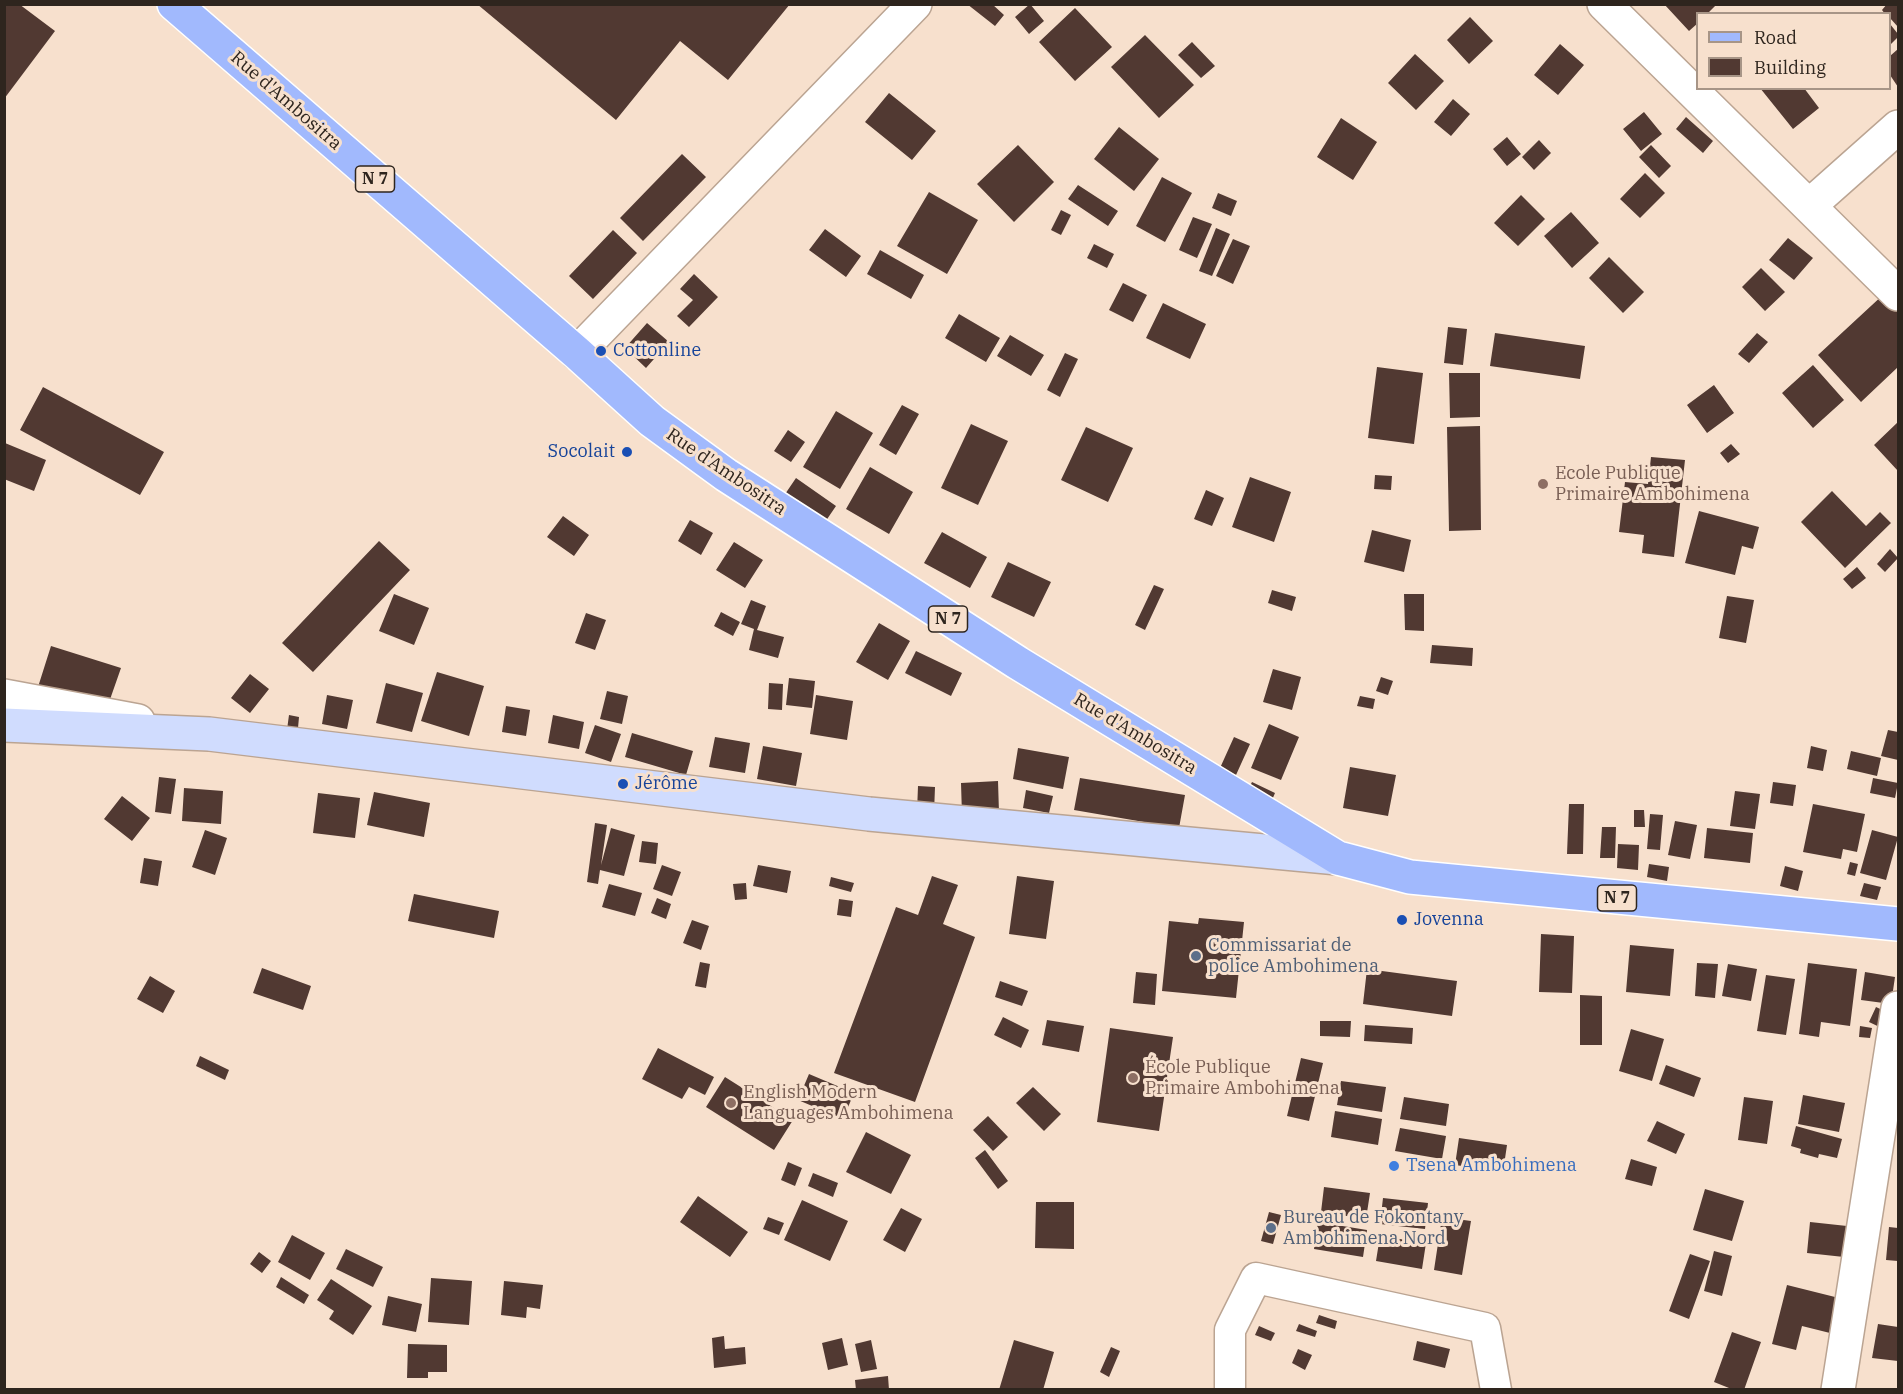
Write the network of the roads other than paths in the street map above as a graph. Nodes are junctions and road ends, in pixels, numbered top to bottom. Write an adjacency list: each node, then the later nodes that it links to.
1 (174, 4): 7 (main road, Rue d'Ambositra / N 7)
2 (915, 4): 7 (street)
3 (1604, 4): 5 (street)
4 (1899, 127): 5 (street)
5 (1809, 206): 6 (street)
6 (1899, 294)
7 (577, 353): 11 (main road, Rue d'Ambositra / N 7)
8 (4, 696): 10 (street)
9 (4, 725): 10 (main road)
10 (209, 734): 11 (main road)
11 (1338, 858): 12 (main road, N 7)
12 (1899, 924)
13 (1899, 1008): 16 (street)
14 (1230, 1389): 15 (street)
15 (1496, 1389)
16 (1838, 1389)

